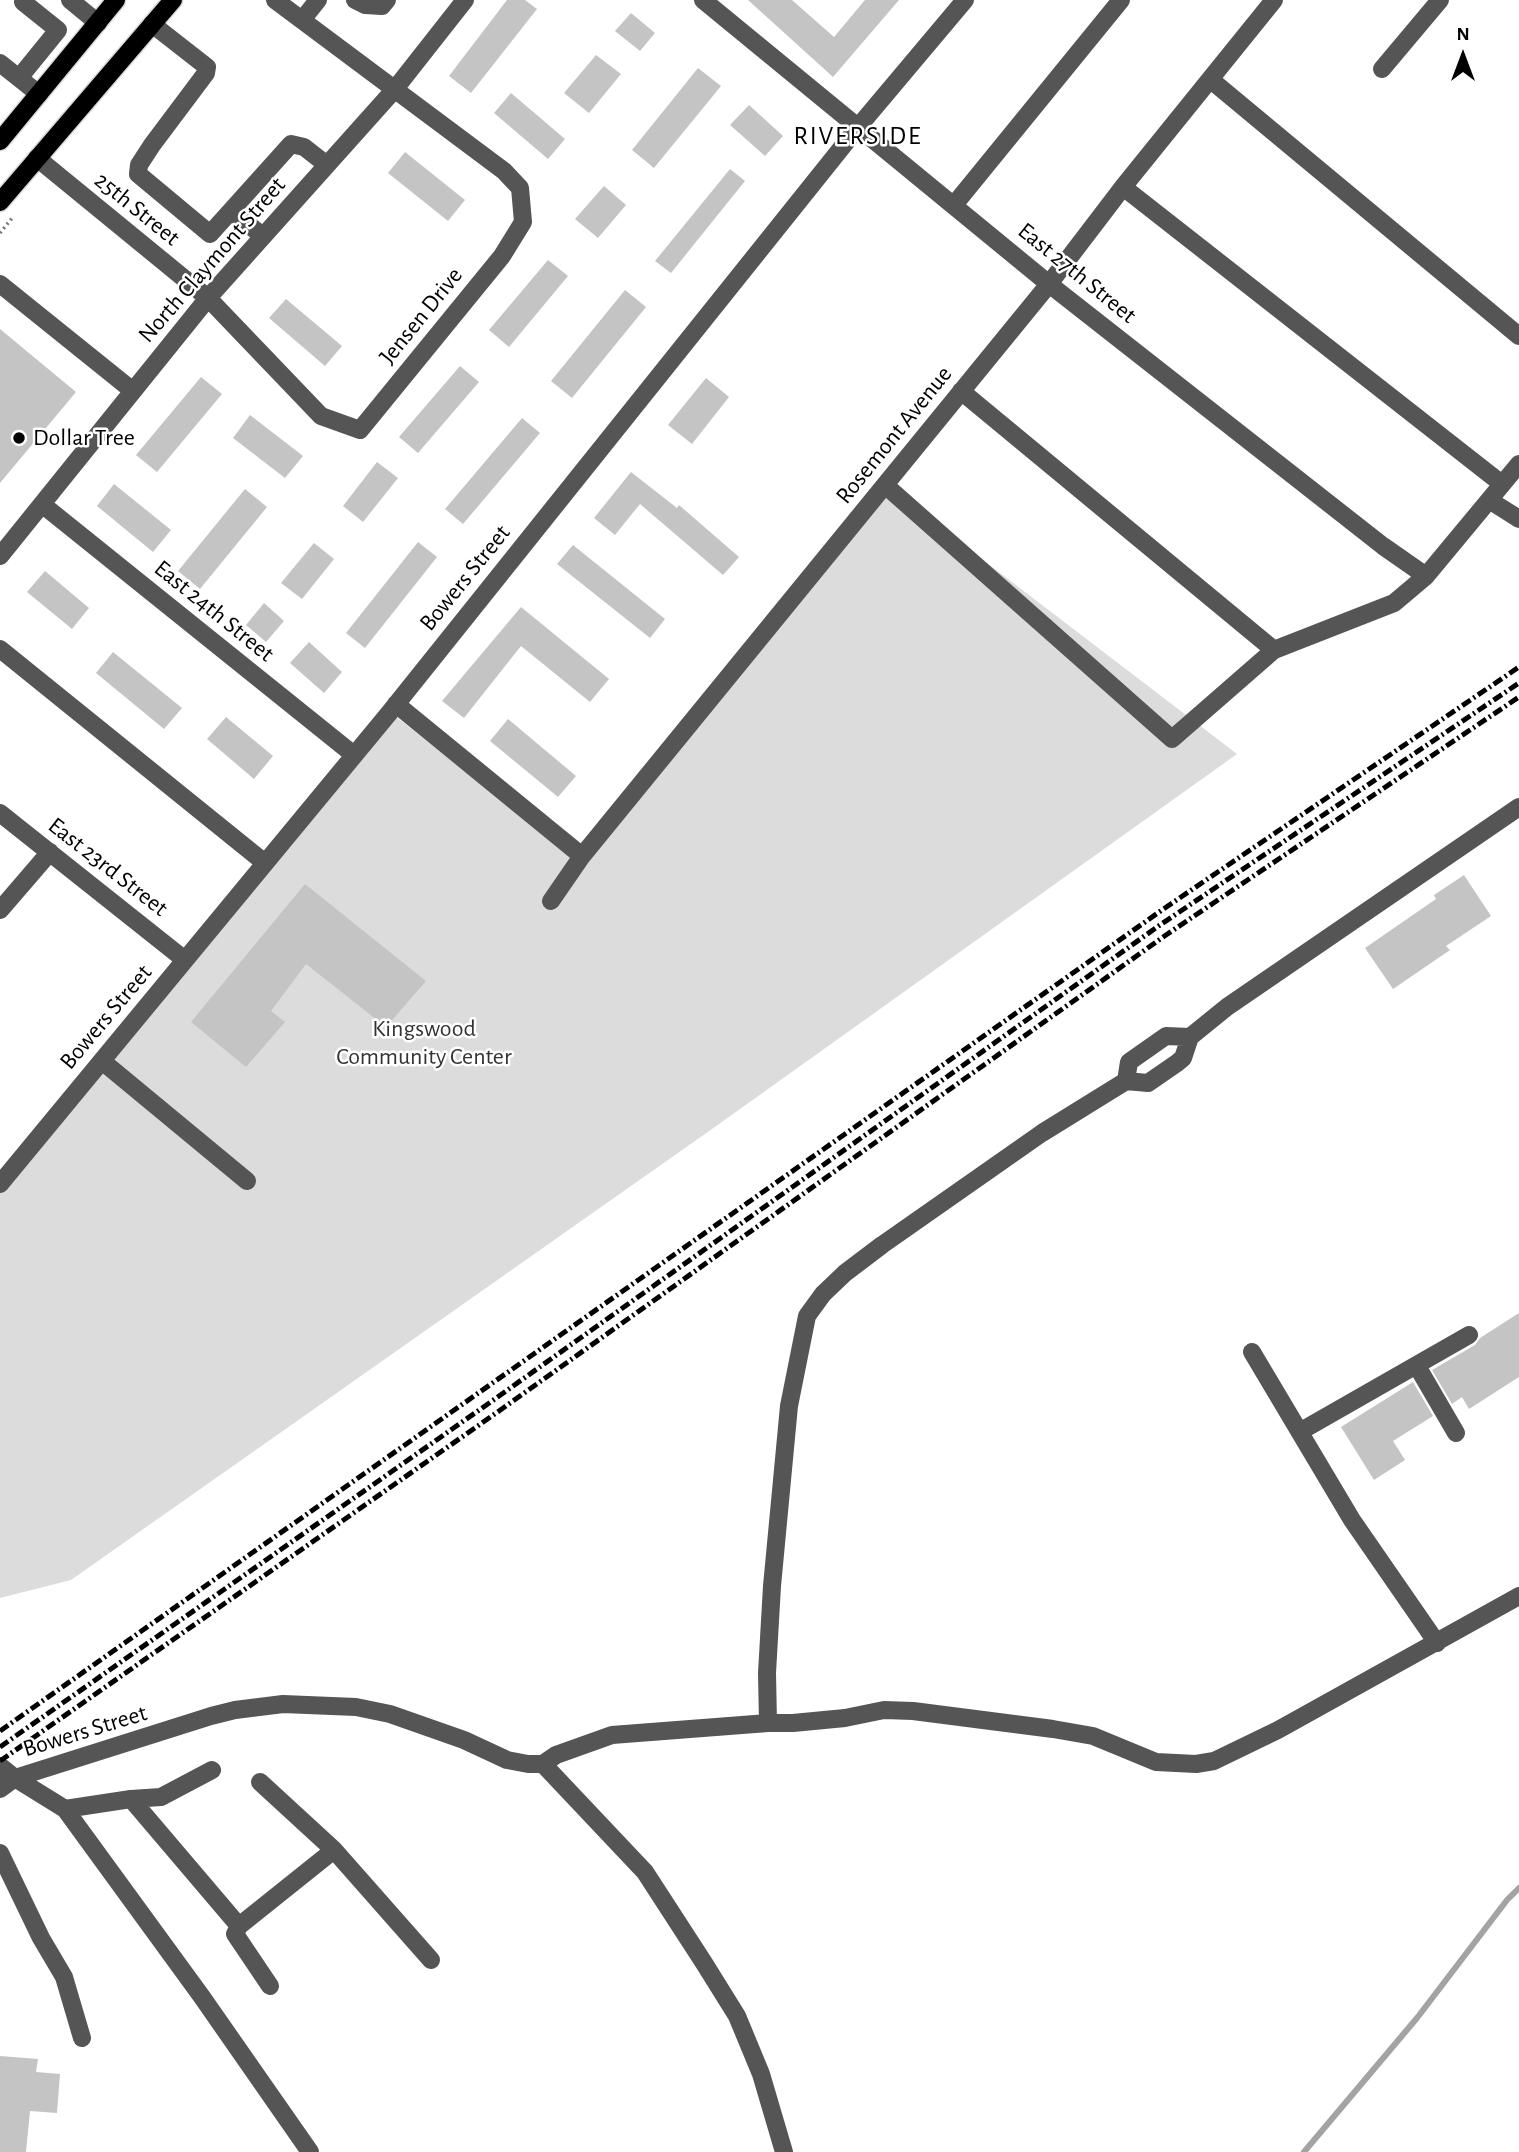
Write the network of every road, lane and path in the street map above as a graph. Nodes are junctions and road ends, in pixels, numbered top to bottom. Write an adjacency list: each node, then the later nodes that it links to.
1 (70, 0): 16 (street)
2 (116, 0): 16 (main road)
3 (173, 0): 17 (main road)
4 (275, 0): 15 (street)
5 (318, 0): 15 (street)
6 (355, 0): 7 (street)
7 (387, 0)
8 (703, 0): 24 (street, East 27th Street)
9 (965, 0): 24 (street, Bowers Street)
10 (1121, 0): 30 (street)
11 (1273, 0): 21 (street, Rosemont Avenue)
12 (1440, 0): 19 (street)
13 (463, 1): 22 (street, North Claymont Street)
14 (23, 2): 20 (street)
15 (302, 20): 22 (street)
16 (98, 23): 23 (main road)
17 (152, 24): 26 (main road); 31 (street)
18 (0, 63): 20 (street)
19 (1382, 69)
20 (19, 78): 23 (street)
21 (1211, 80): 28 (street, Rosemont Avenue); 38 (street)
22 (395, 89): 27 (street, North Claymont Street); 37 (street, Jensen Drive)
23 (39, 94): 25 (main road)
24 (859, 126): 30 (street, East 27th Street); 51 (street, Bowers Street)
25 (3, 131)
26 (37, 158): 29 (main road); 37 (street, 25th Street)
27 (327, 165): 31 (street); 34 (street, North Claymont Street)
28 (1123, 187): 36 (street, Rosemont Avenue); 42 (street)
29 (0, 202)
30 (954, 205): 36 (street, East 27th Street)
31 (232, 212): 34 (street)
32 (15, 215): 33 (path)
33 (0, 233)
34 (262, 236): 37 (street, North Claymont Street)
35 (0, 284): 39 (street)
36 (1049, 284): 40 (street, Rosemont Avenue); 48 (street, East 27th Street)
37 (208, 298): 39 (street, North Claymont Street)
38 (1519, 336)
39 (133, 391): 45 (street, North Claymont Street)
40 (961, 391): 43 (street, Rosemont Avenue); 50 (street)
41 (1519, 464): 42 (street)
42 (1502, 484): 44 (street)
43 (885, 485): 50 (street); 56 (street, Rosemont Avenue)
44 (1489, 500): 46 (street); 48 (street)
45 (43, 505): 47 (street, North Claymont Street); 52 (street, East 24th Street)
46 (1519, 519)
47 (2, 548)
48 (1426, 576): 50 (street)
49 (0, 649): 57 (street)
50 (1274, 650)
51 (396, 704): 52 (street, Bowers Street); 56 (street)
52 (354, 755): 57 (street, Bowers Street)
53 (1519, 807): 61 (street)
54 (0, 813): 55 (street, East 23rd Street)
55 (50, 852): 59 (street); 60 (street, East 23rd Street)
56 (582, 856): 58 (street, Rosemont Avenue)
57 (265, 863): 60 (street, Bowers Street)
58 (551, 901)
59 (0, 909)
60 (185, 960): 62 (street, Bowers Street)
61 (1191, 1037): 63 (street); 63 (street)
62 (102, 1061): 64 (street); 65 (street, Bowers Street)
63 (1126, 1081): 73 (street)
64 (247, 1181)
65 (0, 1185)
66 (1469, 1335): 68 (street)
67 (1252, 1352): 69 (street)
68 (1416, 1366): 69 (street); 70 (street)
69 (1301, 1431): 72 (street)
70 (1457, 1433)
71 (1519, 1596): 72 (street)
72 (1437, 1643): 73 (street)
73 (768, 1723): 74 (street)
74 (543, 1764): 78 (street, Bowers Street); 88 (street)
75 (0, 1766): 78 (street)
76 (212, 1770): 79 (street)
77 (260, 1782): 81 (street)
78 (7, 1783): 80 (street)
79 (131, 1799): 80 (street); 83 (street)
80 (65, 1808): 87 (street)
81 (334, 1850): 83 (street); 84 (street)
82 (0, 1853): 86 (street)
83 (239, 1926): 85 (street)
84 (431, 1960)
85 (270, 1986)
86 (82, 2038)
87 (310, 2152)
88 (784, 2152)

